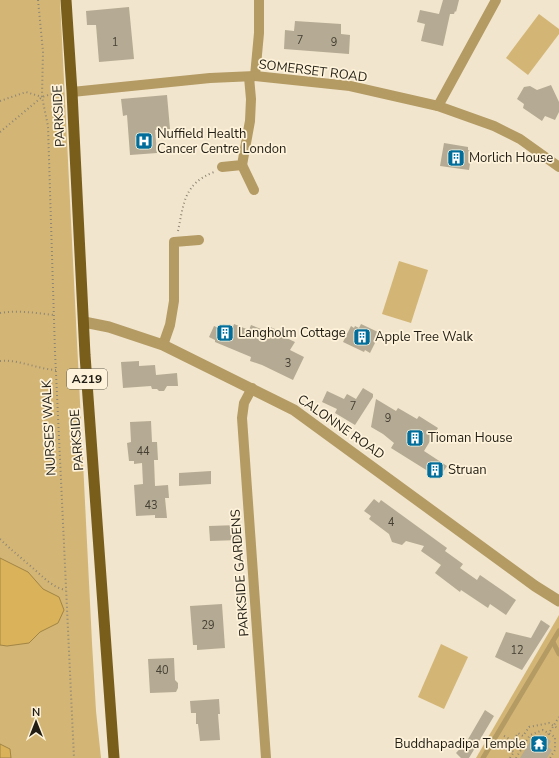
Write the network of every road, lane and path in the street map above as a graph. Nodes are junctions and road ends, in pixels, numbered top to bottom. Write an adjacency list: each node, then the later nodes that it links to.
1 (38, 0): 7 (path, NURSES' WALK)
2 (66, 0): 6 (main road, PARKSIDE / A219)
3 (260, 0): 5 (street)
4 (496, 0): 9 (street)
5 (252, 77): 6 (street, SOMERSET ROAD); 9 (street, SOMERSET ROAD); 11 (street)
6 (72, 90): 7 (path); 19 (main road, PARKSIDE / A219)
7 (42, 97): 8 (path); 10 (path); 18 (path, NURSES' WALK)
8 (0, 101)
9 (438, 106): 13 (street, SOMERSET ROAD)
10 (0, 132)
11 (242, 164): 12 (street); 14 (street)
12 (222, 167): 16 (path)
13 (559, 167)
14 (254, 190)
15 (199, 240): 16 (street)
16 (174, 242): 20 (street)
17 (0, 312): 18 (path)
18 (54, 315): 22 (path, NURSES' WALK)
19 (84, 322): 20 (street, CALONNE ROAD); 38 (main road, PARKSIDE / A219)
20 (163, 345): 23 (street, CALONNE ROAD)
21 (0, 361): 22 (path)
22 (56, 370): 25 (path, NURSES' WALK)
23 (252, 388): 26 (street, CALONNE ROAD); 39 (street, PARKSIDE GARDENS)
24 (0, 539): 25 (path)
25 (66, 590): 37 (path, NURSES' WALK)
26 (559, 601)
27 (559, 631): 28 (lane)
28 (553, 642): 29 (lane); 40 (lane)
29 (559, 654)
30 (559, 717): 31 (path)
31 (554, 726): 32 (path); 33 (path); 35 (path)
32 (559, 729)
33 (549, 733): 34 (path); 36 (path); 43 (path)
34 (546, 738)
35 (514, 741): 36 (path); 41 (path)
36 (523, 746): 42 (path)
37 (74, 758)
38 (114, 758)
39 (266, 758)
40 (483, 758)
41 (510, 758)
42 (516, 758)
43 (550, 758)

